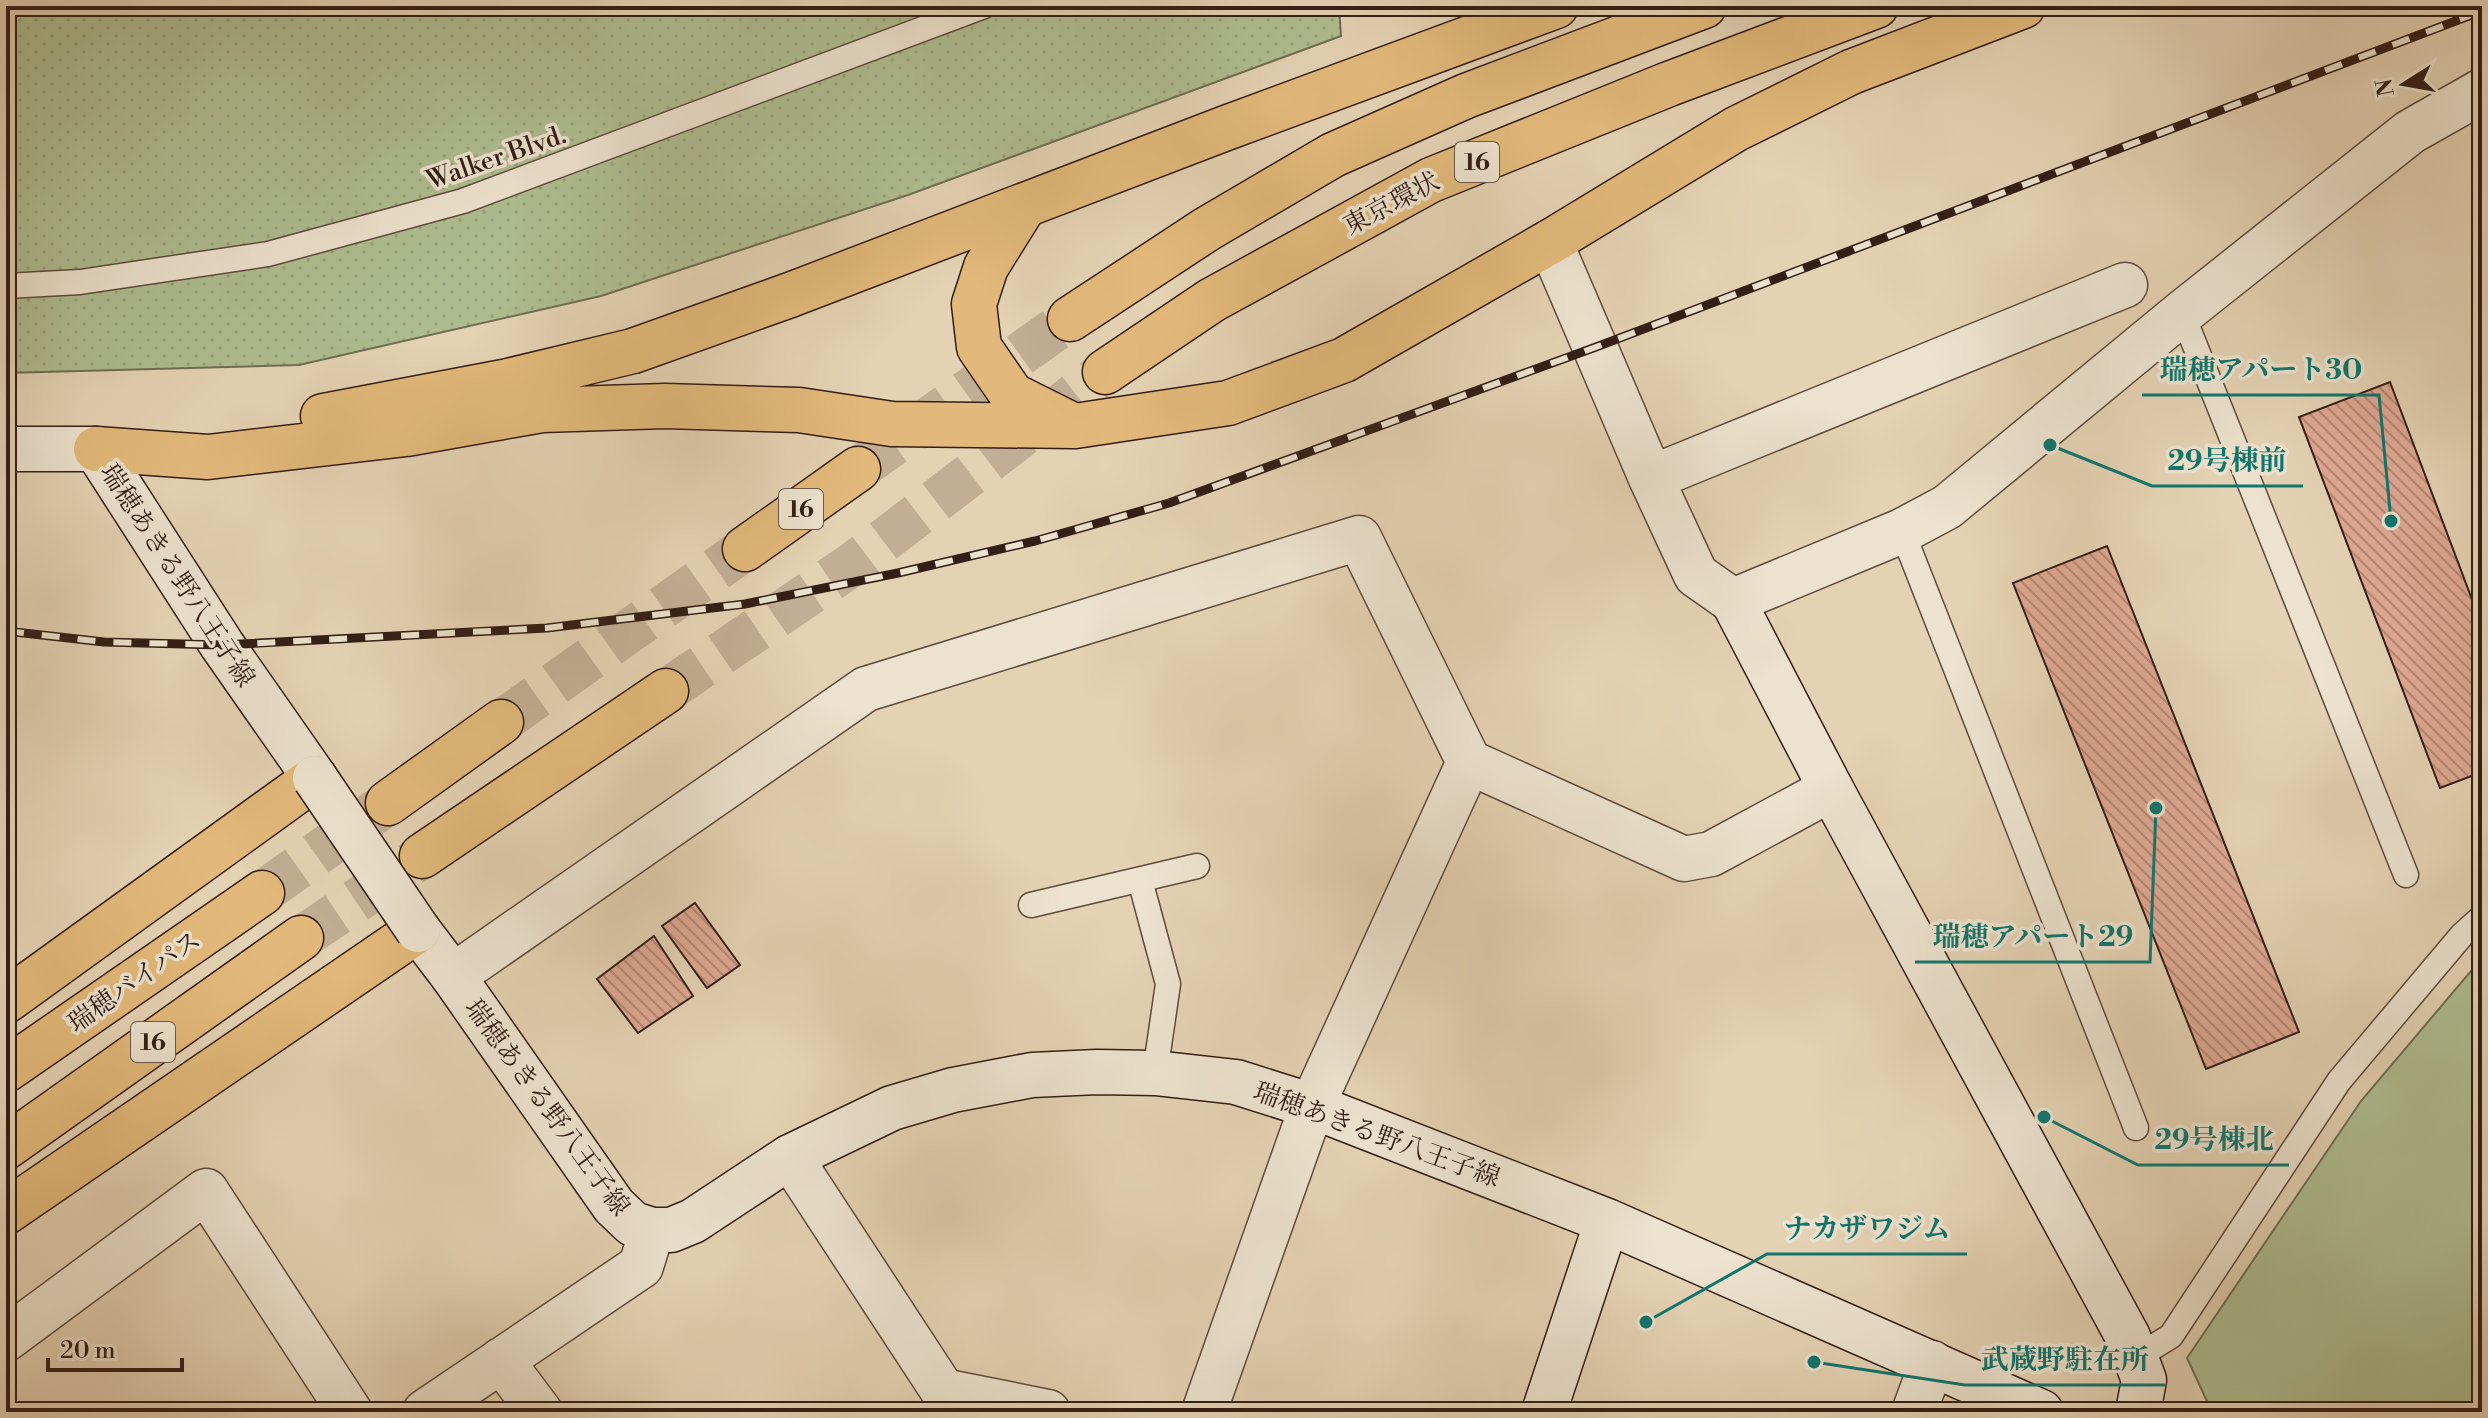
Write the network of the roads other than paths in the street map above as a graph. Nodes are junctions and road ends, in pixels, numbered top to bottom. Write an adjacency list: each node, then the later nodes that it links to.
1 (984, 6): 10 (lane, Walker Blvd.)
2 (1556, 6): 7 (highway)
3 (1704, 6): 12 (highway, 16)
4 (1876, 6): 13 (highway, 東京環状 / 16)
5 (2023, 6): 8 (highway)
6 (2482, 91): 11 (street)
7 (1024, 206): 14 (highway); 16 (highway)
8 (1550, 242): 14 (highway); 18 (street)
9 (2125, 285): 18 (street)
10 (6, 286)
11 (2182, 313): 19 (street); 30 (lane)
12 (1070, 319)
13 (1105, 372)
14 (1075, 426): 16 (highway)
15 (6, 449): 16 (street, 瑞穂あきる野八王子線)
16 (96, 449): 25 (street, 瑞穂あきる野八王子線)
17 (858, 469): 20 (highway, 16)
18 (1651, 478): 21 (street)
19 (1902, 531): 21 (street); 42 (lane)
20 (745, 549)
21 (1733, 601): 26 (street)
22 (666, 691): 28 (highway)
23 (501, 722): 27 (highway)
24 (1469, 762): 26 (street); 37 (street); 41 (street)
25 (315, 778): 35 (street, 瑞穂あきる野八王子線, bridge); 38 (highway)
26 (1831, 789): 49 (street)
27 (388, 803)
28 (422, 856)
29 (1197, 866): 31 (lane)
30 (2406, 875)
31 (1140, 880): 33 (lane); 40 (lane)
32 (262, 893): 39 (highway, 瑞穂バイパス / 16)
33 (1031, 905)
34 (2482, 917): 49 (lane)
35 (418, 930): 37 (street, 瑞穂あきる野八王子線); 45 (highway)
36 (301, 938): 43 (highway, 16)
37 (453, 976): 47 (street, 瑞穂あきる野八王子線)
38 (6, 1001)
39 (6, 1070)
40 (1155, 1073): 41 (street, 瑞穂あきる野八王子線); 44 (street, 瑞穂あきる野八王子線)
41 (1312, 1106): 46 (street, 瑞穂あきる野八王子線); 56 (street)
42 (2136, 1128)
43 (6, 1147)
44 (790, 1157): 47 (street, 瑞穂あきる野八王子線); 55 (street)
45 (6, 1212)
46 (1607, 1221): 51 (street, 瑞穂あきる野八王子線); 57 (street)
47 (652, 1230): 50 (street)
48 (6, 1339): 52 (street)
49 (2137, 1357): 60 (street)
50 (501, 1360): 53 (street); 54 (street)
51 (1932, 1363): 58 (street); 59 (street, 瑞穂あきる野八王子線)
52 (350, 1412)
53 (425, 1412)
54 (540, 1412)
55 (1048, 1412)
56 (1204, 1412)
57 (1544, 1412)
58 (1914, 1412)
59 (2041, 1412)
60 (2138, 1412)

